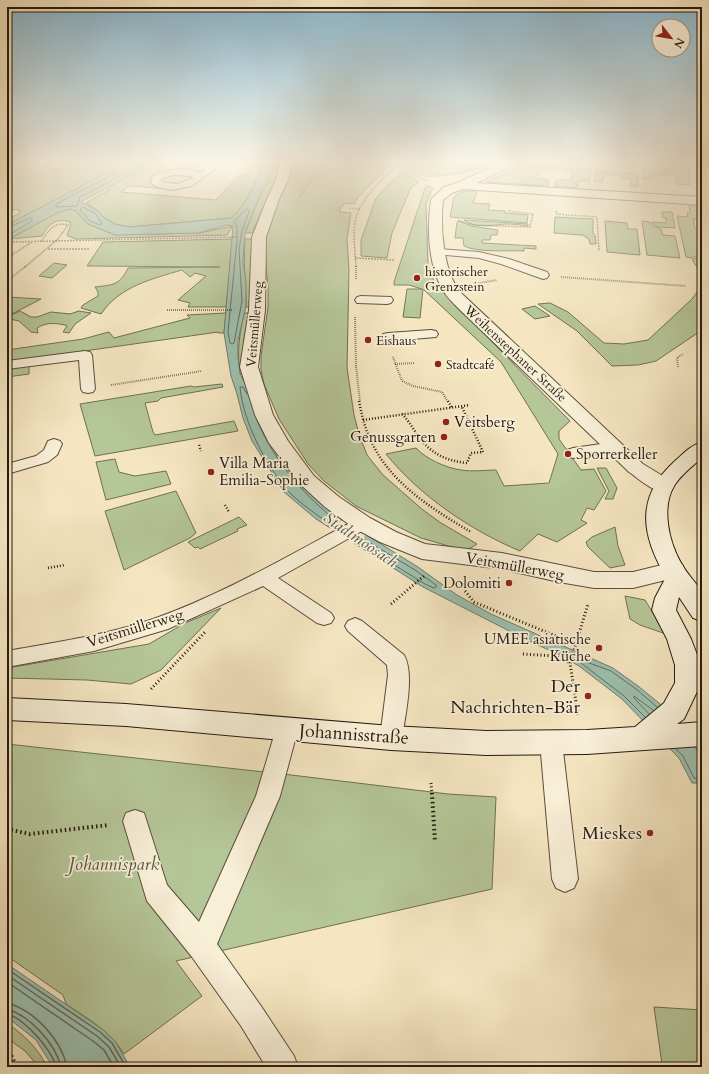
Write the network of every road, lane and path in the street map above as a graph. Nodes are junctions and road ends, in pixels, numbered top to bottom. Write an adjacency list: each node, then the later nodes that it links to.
1 (268, 211): 54 (street, Veitsmüllerweg)
2 (359, 211): 17 (path)
3 (436, 211): 15 (street, Weihenstephaner Straße)
4 (509, 211): 6 (path)
5 (556, 211): 14 (path)
6 (455, 221)
7 (226, 237): 8 (path)
8 (57, 241): 11 (path); 11 (path); 12 (path)
9 (8, 242): 10 (path)
10 (32, 242): 11 (path); 16 (path)
11 (41, 242)
12 (47, 249): 13 (path); 21 (path)
13 (89, 249)
14 (599, 251)
15 (439, 252): 19 (lane); 46 (street, Weihenstephaner Straße)
16 (7, 258)
17 (356, 258): 18 (path); 23 (path)
18 (394, 260)
19 (543, 275): 24 (path)
20 (503, 280): 22 (path)
21 (7, 281)
22 (473, 284)
23 (356, 286)
24 (686, 286)
25 (361, 300): 26 (lane)
26 (387, 300)
27 (167, 310): 28 (path)
28 (220, 310)
29 (355, 315): 43 (path)
30 (431, 334): 31 (lane)
31 (388, 337): 34 (path)
32 (682, 354): 36 (path)
33 (415, 363): 34 (path)
34 (395, 364): 41 (path)
35 (7, 365): 38 (lane)
36 (678, 367)
37 (202, 371): 38 (path)
38 (88, 389)
39 (470, 406): 40 (path)
40 (462, 407): 41 (path); 42 (path)
41 (452, 408): 42 (path)
42 (402, 414): 43 (path)
43 (363, 420): 55 (path)
44 (54, 444): 50 (lane)
45 (199, 445): 48 (path)
46 (615, 447): 49 (lane); 51 (street, Weihenstephaner Straße)
47 (702, 449): 51 (street)
48 (201, 451)
49 (573, 453)
50 (7, 469)
51 (664, 486): 58 (street)
52 (225, 505): 53 (path)
53 (229, 512)
54 (359, 525): 58 (street, Veitsmüllerweg); 59 (lane, Veitsmüllerweg)
55 (477, 536)
56 (65, 565): 57 (path)
57 (48, 568)
58 (676, 574): 64 (street); 78 (street)
59 (265, 578): 65 (lane); 70 (lane, Veitsmüllerweg)
60 (415, 583): 63 (path)
61 (465, 591): 68 (path)
62 (589, 599): 68 (path)
63 (390, 604)
64 (702, 612)
65 (324, 618)
66 (355, 626): 77 (lane)
67 (208, 628): 73 (path)
68 (575, 644): 71 (path)
69 (523, 654): 71 (path)
70 (7, 659)
71 (570, 662): 74 (path)
72 (7, 709): 73 (street, Johannisstraße)
73 (126, 715): 75 (street, Johannisstraße)
74 (578, 716)
75 (287, 729): 77 (street, Johannisstraße); 85 (lane)
76 (702, 734): 78 (street, Johannisstraße)
77 (391, 738): 79 (street, Johannisstraße)
78 (641, 738): 79 (street, Johannisstraße)
79 (551, 742): 84 (lane)
80 (431, 783): 83 (path)
81 (135, 822): 82 (path); 85 (lane)
82 (7, 829)
83 (436, 842)
84 (565, 879)
85 (202, 947): 88 (lane)
86 (7, 1054): 87 (path)
87 (17, 1067)
88 (283, 1067)

